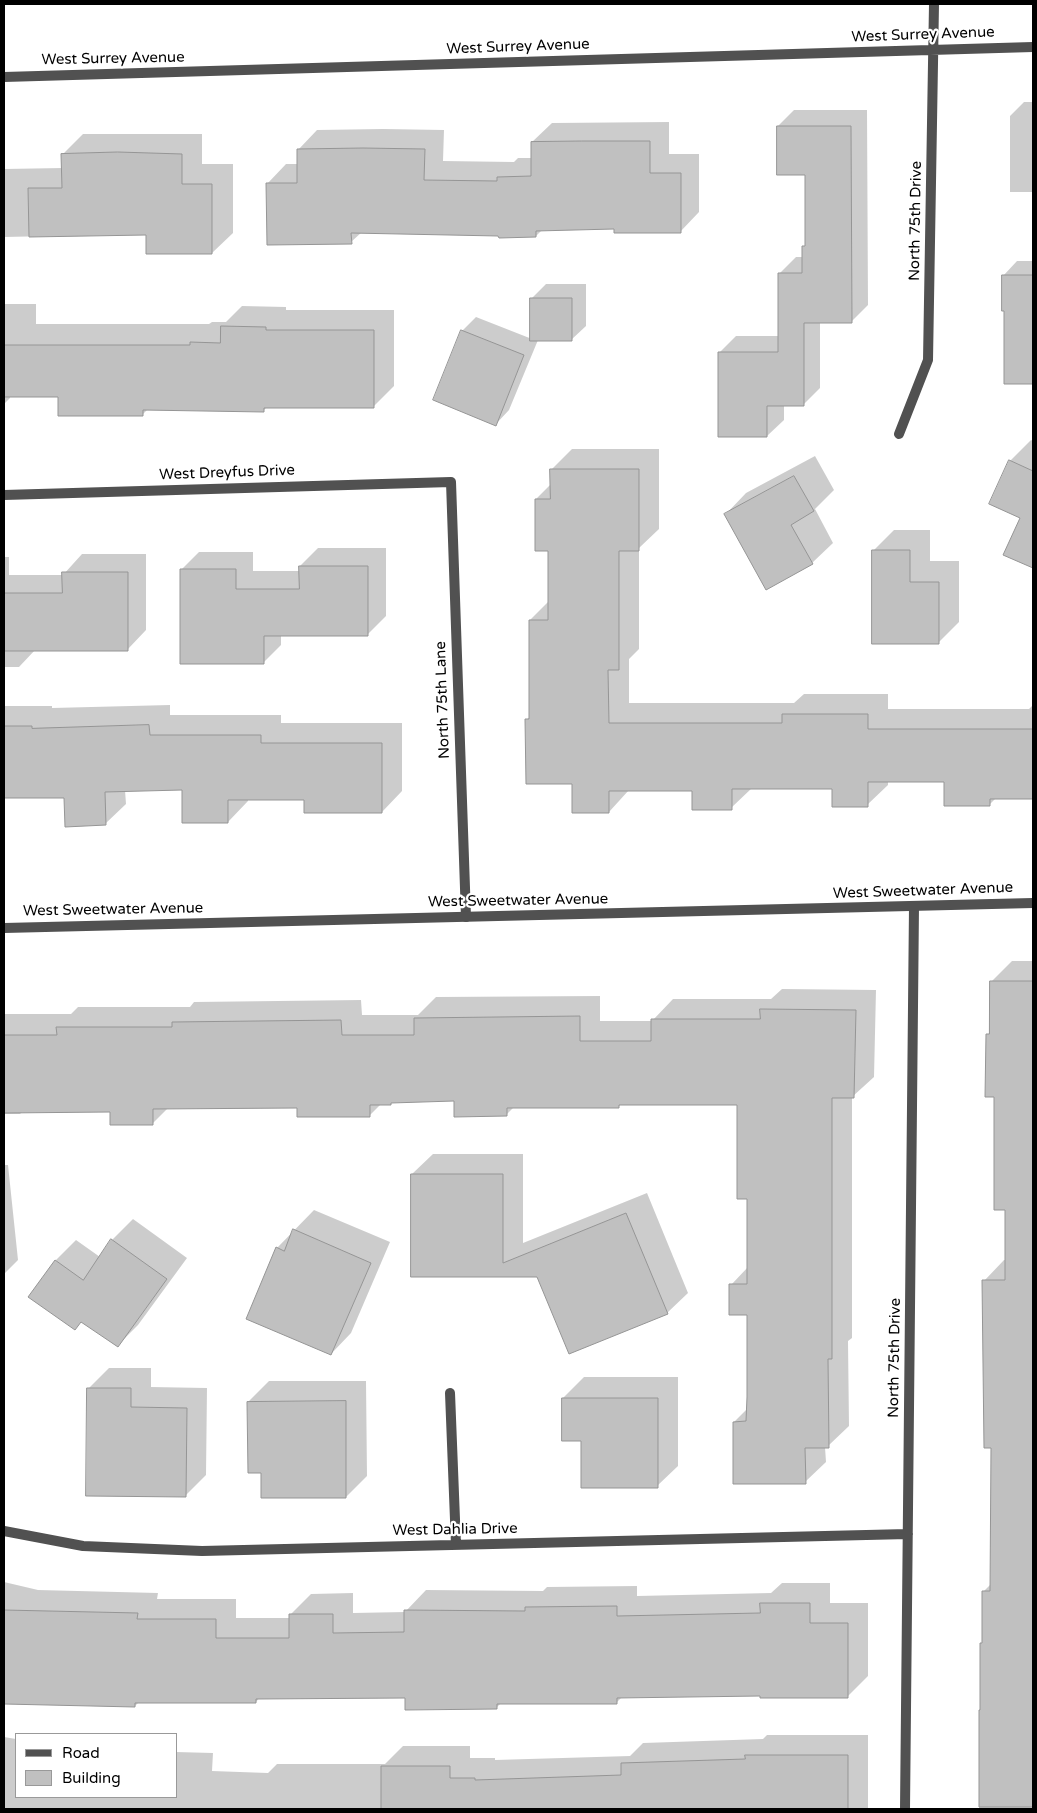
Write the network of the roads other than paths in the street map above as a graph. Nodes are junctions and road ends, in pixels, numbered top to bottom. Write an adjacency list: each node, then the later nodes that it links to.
1 (934, 4): 3 (street, North 75th Drive)
2 (1033, 47): 3 (street, West Surrey Avenue)
3 (934, 49): 4 (street, West Surrey Avenue); 5 (street, North 75th Drive)
4 (4, 77)
5 (899, 434)
6 (451, 482): 7 (street, West Dreyfus Drive); 10 (street, North 75th Lane)
7 (4, 494)
8 (1033, 903): 9 (street, West Sweetwater Avenue)
9 (914, 906): 10 (street, West Sweetwater Avenue); 14 (street, North 75th Drive)
10 (466, 917): 11 (street, West Sweetwater Avenue)
11 (4, 928)
12 (450, 1393): 15 (street)
13 (4, 1531): 15 (street, West Dahlia Drive)
14 (908, 1534): 15 (street, West Dahlia Drive); 16 (street, North 75th Drive)
15 (456, 1545)
16 (905, 1809)

